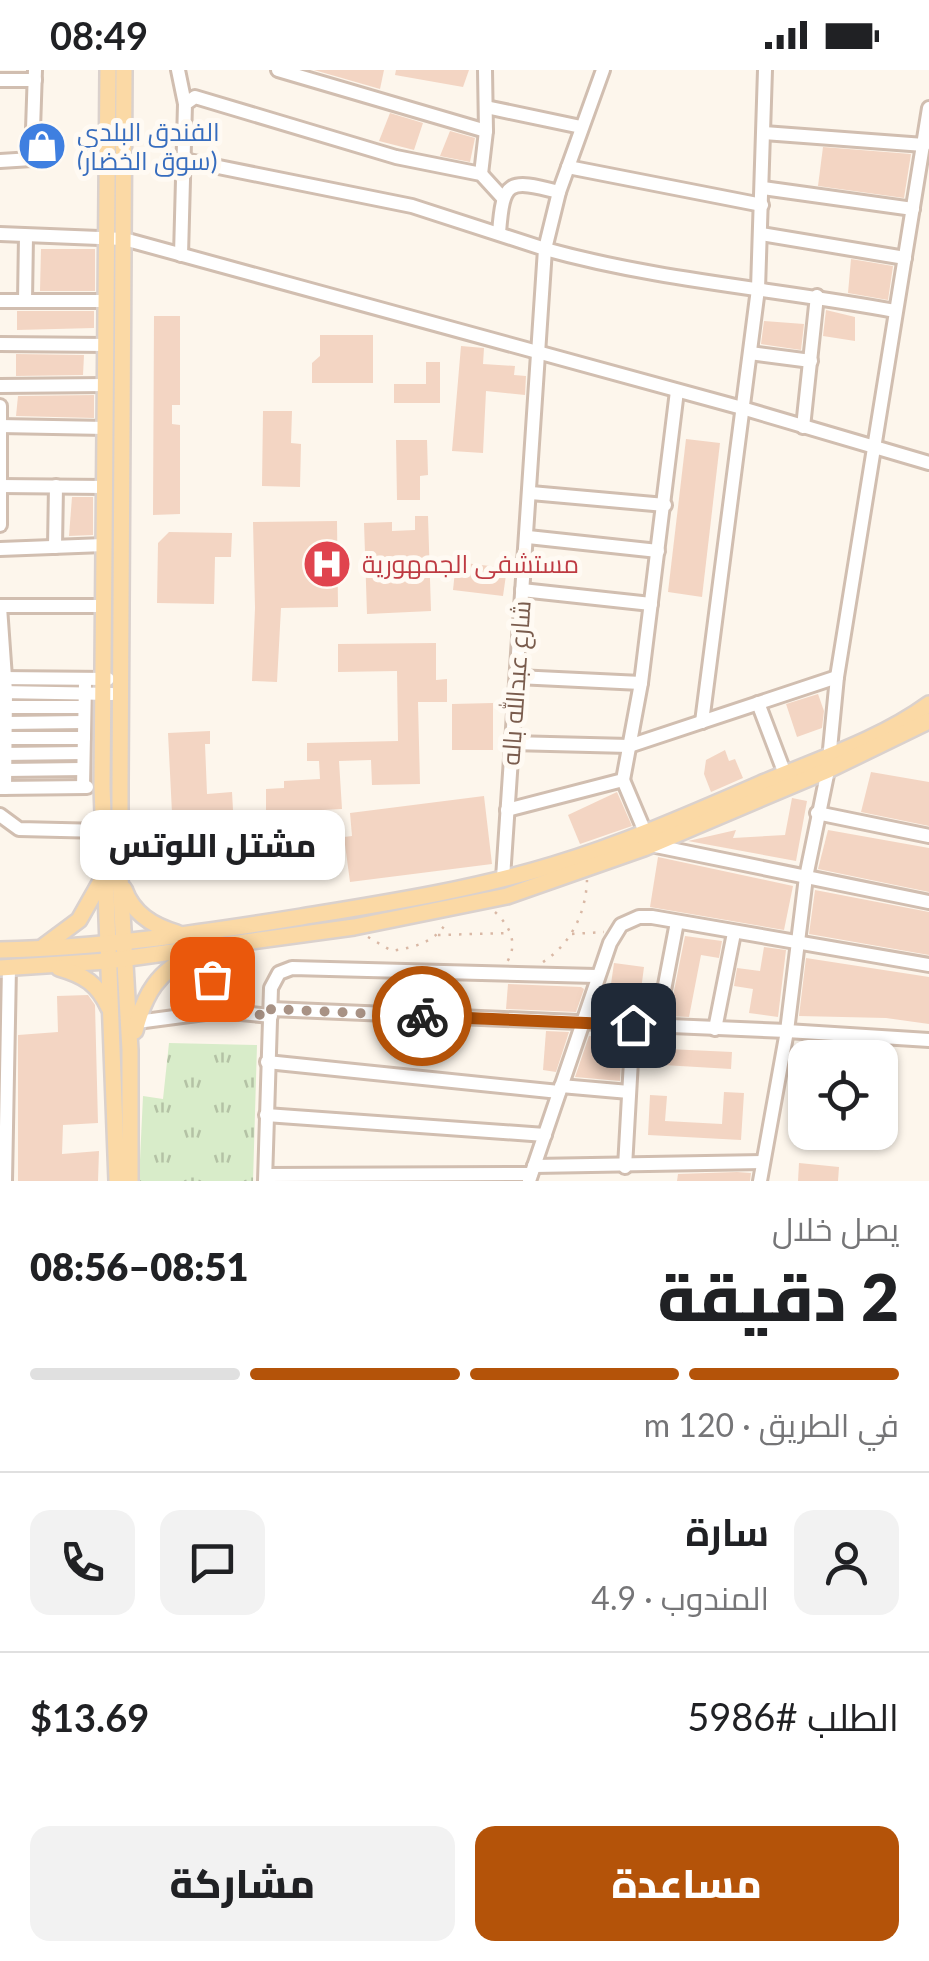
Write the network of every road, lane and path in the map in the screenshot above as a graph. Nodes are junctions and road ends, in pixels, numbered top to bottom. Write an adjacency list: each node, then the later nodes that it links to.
1 (108, 70): 30 (main road)
2 (124, 70): 30 (main road)
3 (178, 70): 10 (street)
4 (278, 70): 14 (street)
5 (485, 70): 11 (street)
6 (603, 70): 13 (street, شارع عبدالله باله)
7 (765, 70): 15 (street)
8 (35, 75): 9 (street); 18 (street)
9 (0, 80)
10 (190, 101): 17 (street); 20 (street)
11 (486, 107): 13 (street); 14 (street)
12 (929, 108): 16 (street)
13 (581, 127): 19 (street, شارع عبدالله باله)
14 (486, 131): 20 (street)
15 (764, 133): 16 (street); 21 (street)
16 (924, 145): 25 (street)
17 (184, 160): 26 (street); 32 (street)
18 (0, 161)
19 (568, 167): 22 (street, شارع عبدالله باله); 24 (street)
20 (481, 174): 23 (street)
21 (763, 188): 24 (street); 25 (street)
22 (559, 192): 23 (street); 31 (street, شارع عبدالله باله)
23 (502, 197): 26 (street)
24 (762, 205): 28 (street)
25 (912, 209): 33 (street)
26 (499, 233): 31 (street)
27 (0, 234): 29 (street)
28 (761, 234): 33 (street); 34 (street)
29 (26, 236): 30 (street); 36 (street)
30 (116, 238): 32 (street); 37 (main road); 75 (main road)
31 (545, 249): 34 (street); 42 (street, شارع عبدالله باله)
32 (181, 255): 42 (street)
33 (905, 258): 39 (street)
34 (758, 289): 35 (street); 43 (street)
35 (817, 296): 39 (street); 44 (street)
36 (25, 301): 37 (street); 38 (street)
37 (107, 301): 41 (main road)
38 (0, 302)
39 (896, 311): 53 (street)
40 (0, 344): 41 (street)
41 (106, 345): 45 (main road)
42 (541, 352): 47 (street); 58 (street, شارع عبدالله باله)
43 (750, 353): 44 (street); 49 (street)
44 (811, 361): 51 (street)
45 (106, 385): 46 (street); 52 (main road)
46 (0, 386)
47 (677, 390): 49 (street); 59 (street)
48 (0, 406): 50 (street)
49 (742, 408): 51 (street); 81 (street)
50 (1, 426): 52 (street); 55 (street)
51 (803, 427): 53 (street)
52 (106, 428): 57 (main road)
53 (876, 448): 54 (street); 71 (street)
54 (929, 463)
55 (1, 486): 56 (street); 60 (street)
56 (56, 486): 57 (street); 63 (street)
57 (105, 486): 62 (main road)
58 (531, 493): 59 (street); 61 (street, شارع عبدالله باله)
59 (665, 505): 65 (street)
60 (0, 525)
61 (528, 537): 65 (street); 66 (street, شارع عبدالله باله)
62 (104, 545): 63 (street); 69 (main road)
63 (55, 547): 64 (street)
64 (0, 549)
65 (658, 550): 67 (street)
66 (522, 590): 67 (street); 70 (street, شارع عبدالله باله)
67 (651, 604): 72 (street)
68 (0, 606): 69 (street); 73 (street)
69 (104, 606): 75 (main road)
70 (517, 677): 72 (street); 84 (street, شارع عبدالله باله)
71 (838, 678): 76 (street); 88 (street)
72 (641, 683): 85 (street)
73 (3, 685): 74 (street); 78 (street)
74 (85, 685): 75 (street); 79 (street)
75 (111, 687): 94 (main road); 103 (main road)
76 (758, 703): 81 (street); 91 (street)
77 (929, 704): 88 (main road)
78 (6, 715): 79 (street); 82 (street)
79 (84, 715): 83 (street)
80 (929, 721): 88 (main road)
81 (702, 722): 85 (street)
82 (6, 738): 83 (street); 87 (street)
83 (84, 738): 86 (street)
84 (511, 743): 85 (street); 96 (street, شارع عبدالله باله)
85 (629, 746): 92 (street)
86 (83, 753): 87 (street); 89 (street)
87 (3, 754): 90 (street)
88 (829, 763): 91 (main road); 97 (street); 101 (main road)
89 (83, 769): 90 (street); 93 (street)
90 (5, 770): 95 (street)
91 (785, 774): 101 (main road)
92 (624, 780): 96 (street); 101 (street)
93 (83, 787): 94 (street); 95 (street)
94 (102, 787): 99 (main road)
95 (2, 788)
96 (508, 810): 105 (street, شارع عبدالله باله)
97 (817, 814): 100 (street); 104 (street)
98 (0, 815): 99 (street)
99 (103, 831): 103 (main road)
100 (929, 836)
101 (648, 838): 102 (main road); 104 (street); 105 (main road)
102 (586, 870): 106 (main road); 114 (path)
103 (112, 876): 113 (main road); 115 (main road); 116 (main road); 118 (main road)
104 (806, 876): 107 (street); 117 (street)
105 (503, 878): 113 (main road)
106 (482, 902): 109 (main road); 111 (path)
107 (929, 902)
108 (677, 922): 110 (street); 112 (street); 135 (street)
109 (354, 927): 111 (path); 119 (main road)
110 (616, 932): 114 (path); 128 (street)
111 (511, 933): 126 (path)
112 (734, 933): 117 (street); 136 (street)
113 (196, 934): 115 (main road)
114 (571, 934): 127 (path)
115 (124, 942): 116 (main road); 121 (main road)
116 (106, 943): 118 (main road); 122 (main road)
117 (796, 943): 124 (street); 137 (street)
118 (38, 949): 120 (main road)
119 (208, 949): 121 (main road); 129 (street); 132 (main road)
120 (0, 950)
121 (127, 959): 122 (main road); 139 (main road)
122 (107, 961): 123 (main road); 131 (main road)
123 (46, 965): 125 (main road); 131 (main road)
124 (929, 965)
125 (4, 967): 149 (street)
126 (496, 974): 127 (street); 130 (street)
127 (520, 974): 128 (street)
128 (596, 976): 133 (street)
129 (220, 1010): 130 (street); 132 (street)
130 (271, 1013): 133 (street); 140 (street)
131 (112, 1014): 150 (main road)
132 (137, 1022): 139 (main road)
133 (583, 1024): 134 (street); 141 (street)
134 (633, 1025): 135 (street); 142 (street)
135 (658, 1027): 136 (street)
136 (715, 1030): 137 (street)
137 (786, 1031): 138 (street); 145 (street)
138 (929, 1040)
139 (130, 1050): 151 (main road)
140 (268, 1062): 141 (street); 143 (street)
141 (560, 1089): 142 (street); 144 (street)
142 (628, 1092): 146 (street)
143 (266, 1114): 144 (street); 148 (street)
144 (545, 1135): 147 (street)
145 (763, 1162): 146 (street); 152 (street)
146 (626, 1167): 147 (street)
147 (532, 1174): 148 (street)
148 (265, 1178)
149 (5, 1181)
150 (117, 1181)
151 (130, 1181)
152 (760, 1181)

